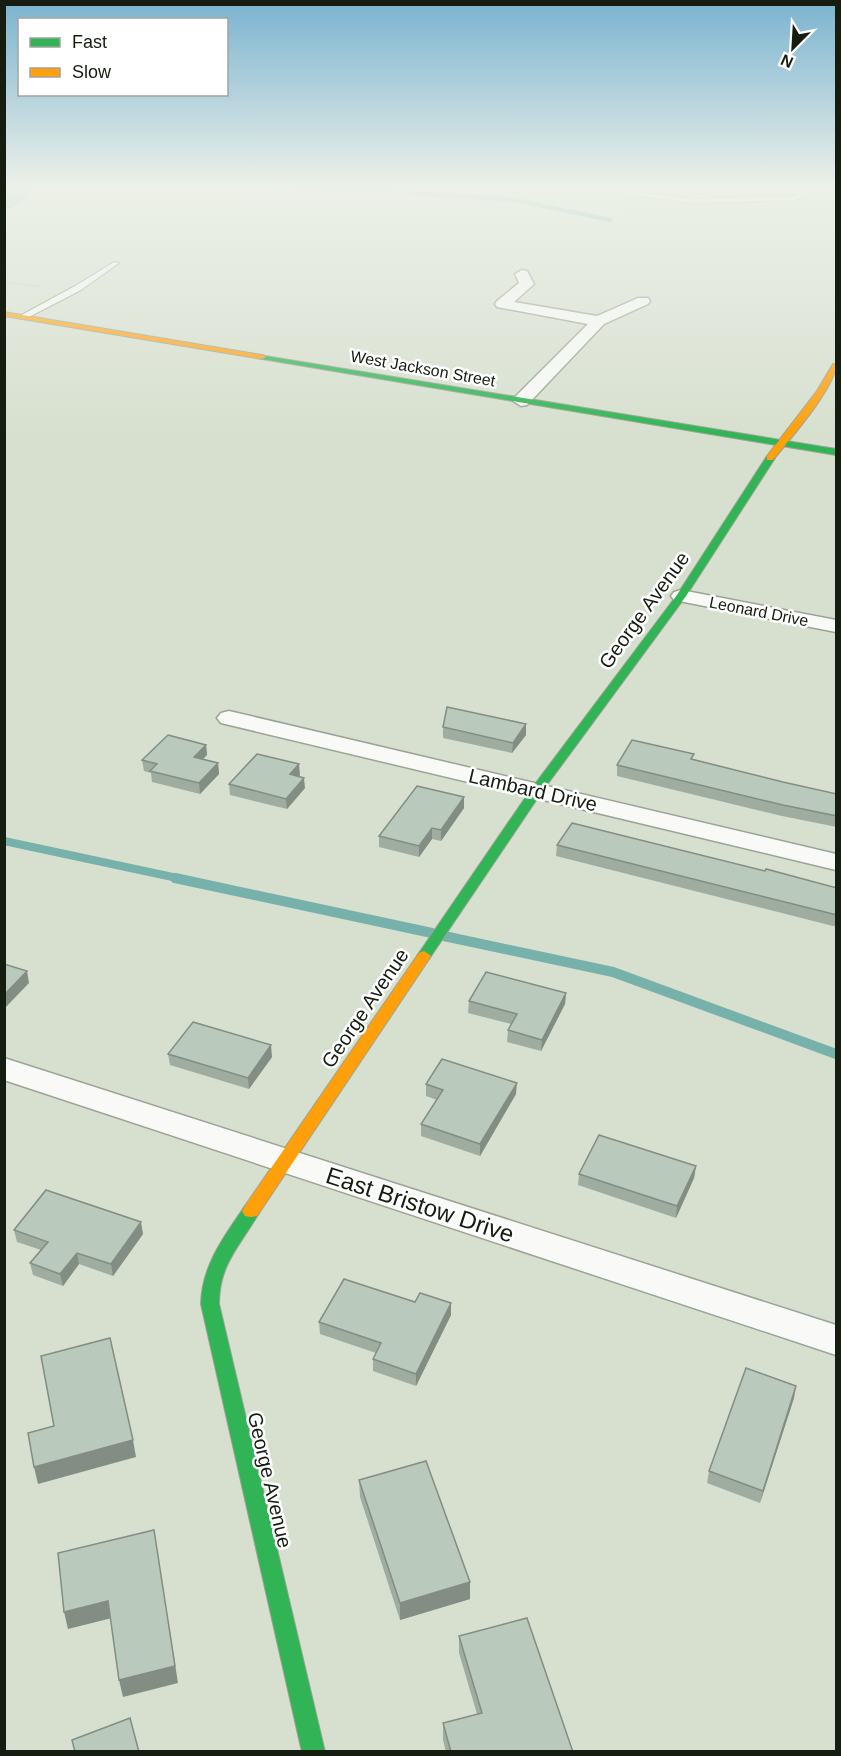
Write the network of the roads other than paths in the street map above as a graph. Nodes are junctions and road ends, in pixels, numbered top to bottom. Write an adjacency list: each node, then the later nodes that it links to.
1 (105, 270): 5 (lane)
2 (522, 274): 6 (street)
3 (643, 301): 6 (street)
4 (4, 314): 5 (street, West Jackson Street)
5 (22, 317): 8 (street, West Jackson Street)
6 (599, 321): 8 (street)
7 (837, 366): 9 (street, George Avenue)
8 (521, 401): 9 (street, West Jackson Street)
9 (780, 443): 10 (street, West Jackson Street); 11 (street, George Avenue)
10 (837, 452)
11 (681, 596): 12 (street, Leonard Drive); 14 (street, George Avenue)
12 (837, 626)
13 (229, 718): 14 (street, Lambard Drive)
14 (536, 791): 15 (street, Lambard Drive); 17 (street, George Avenue)
15 (837, 862)
16 (4, 1069): 17 (street, East Bristow Drive)
17 (285, 1160): 18 (street, East Bristow Drive); 19 (street, George Avenue)
18 (837, 1340)
19 (314, 1752)

